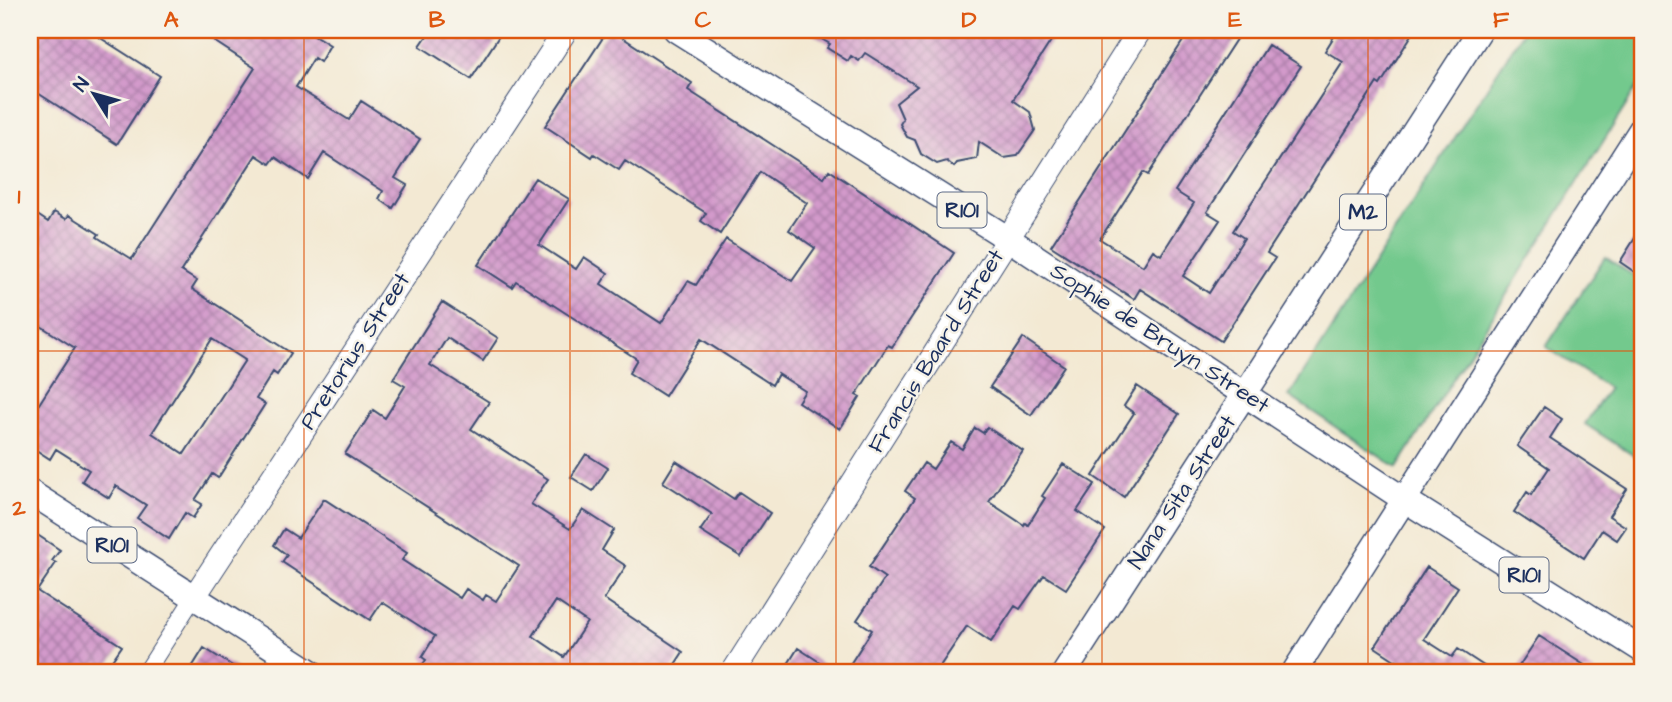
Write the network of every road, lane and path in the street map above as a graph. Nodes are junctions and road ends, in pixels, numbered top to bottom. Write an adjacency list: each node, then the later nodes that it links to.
1 (566, 30): 10 (street, Pretorius Street)
2 (676, 30): 6 (main road, Sophie de Bruyn Street / R101)
3 (1140, 30): 6 (street, Francis Baard Street)
4 (1480, 30): 7 (main road, Nana Sita Street / M2)
5 (1642, 128): 9 (main road)
6 (1007, 239): 7 (main road, Sophie de Bruyn Street / R101); 14 (street, Francis Baard Street)
7 (1246, 394): 9 (main road, Sophie de Bruyn Street / R101); 15 (main road, Nana Sita Street / M2)
8 (30, 492): 10 (main road, R101)
9 (1405, 500): 11 (main road, Sophie de Bruyn Street / R101); 16 (main road)
10 (194, 597): 12 (street, Pretorius Street); 13 (main road, R101)
11 (1642, 650)
12 (146, 672)
13 (312, 672)
14 (733, 672)
15 (1065, 672)
16 (1294, 672)

